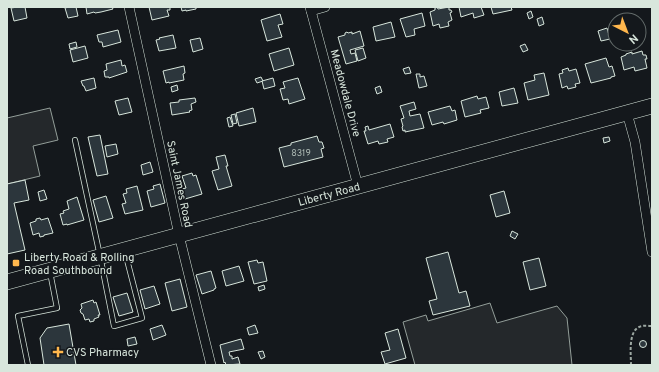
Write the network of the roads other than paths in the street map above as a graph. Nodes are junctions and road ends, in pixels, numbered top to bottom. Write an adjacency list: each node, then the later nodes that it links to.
1 (129, 7): 8 (street, Saint James Road)
2 (325, 7): 3 (street)
3 (310, 9): 7 (street, Meadowdale Drive)
4 (652, 106): 5 (main road, Liberty Road)
5 (627, 113): 7 (main road, Liberty Road); 10 (street)
6 (75, 140): 11 (lane)
7 (358, 186): 8 (main road, Liberty Road)
8 (179, 235): 9 (main road, Liberty Road); 15 (street, Saint James Road)
9 (125, 250): 11 (main road, Liberty Road); 11 (lane)
10 (652, 252)
11 (100, 256): 12 (main road, Liberty Road)
12 (49, 270): 13 (main road, Liberty Road); 14 (lane)
13 (7, 282)
14 (28, 365)
15 (211, 365)

